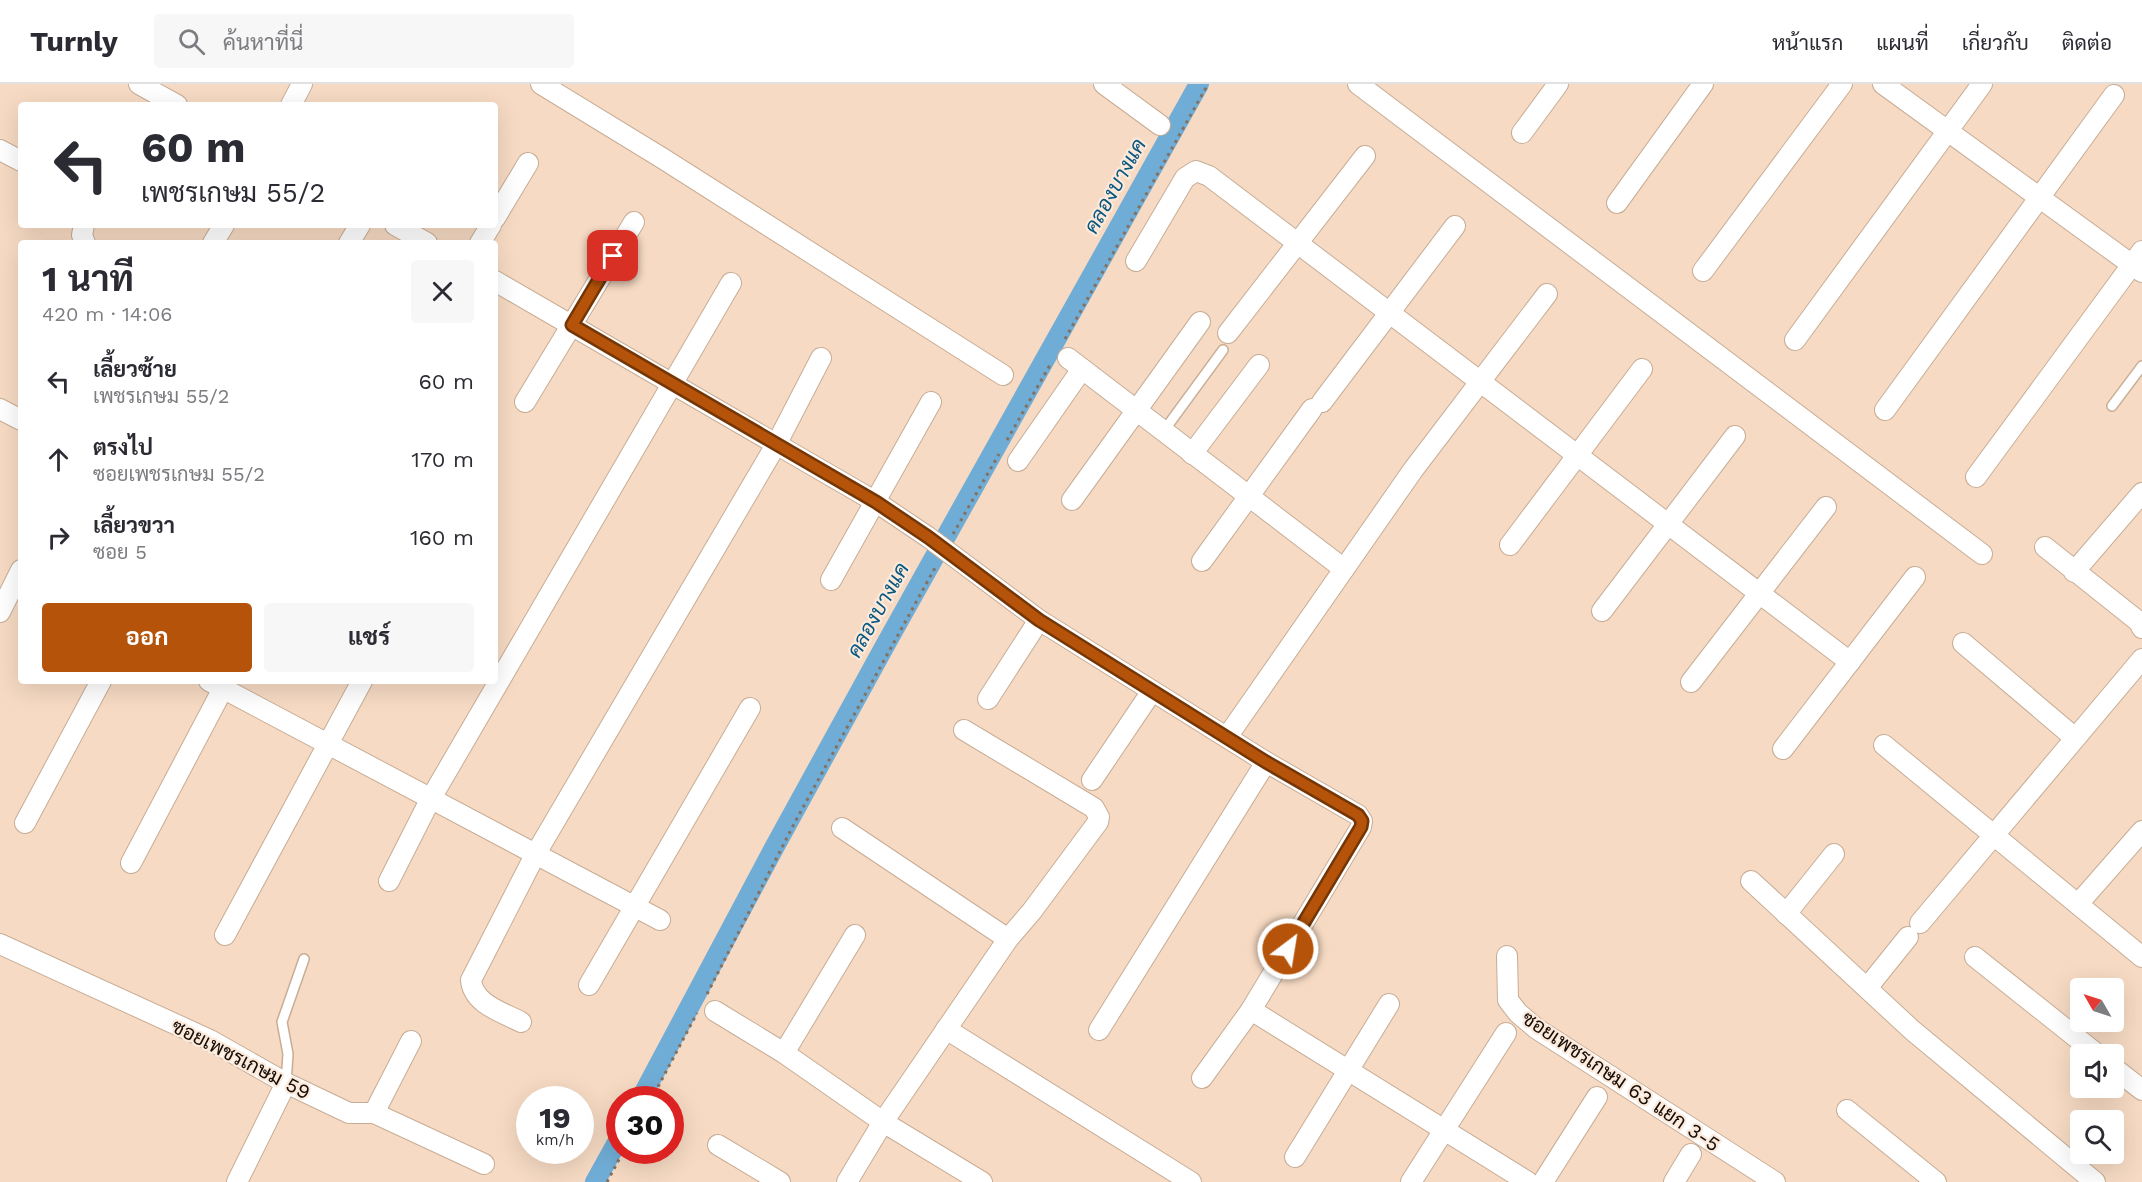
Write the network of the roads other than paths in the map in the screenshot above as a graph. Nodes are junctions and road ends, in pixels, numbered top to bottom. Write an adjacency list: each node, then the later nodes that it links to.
1 (139, 84): 11 (street)
2 (302, 84): 14 (street)
3 (541, 84): 45 (street)
4 (1104, 84): 15 (street)
5 (1358, 84): 70 (street)
6 (1558, 84): 17 (street)
7 (1703, 84): 23 (street)
8 (1842, 84): 32 (street)
9 (1882, 84): 16 (street)
10 (1982, 84): 16 (street)
11 (157, 94): 13 (street)
12 (2114, 95): 22 (street)
13 (172, 102)
14 (293, 102)
15 (1160, 125)
16 (1948, 131): 22 (street); 39 (street)
17 (1522, 133)
18 (0, 150): 20 (street)
19 (1365, 156): 29 (street)
20 (18, 159)
21 (528, 163): 24 (street)
22 (2040, 198): 31 (street); 52 (street)
23 (1617, 203)
24 (498, 213)
25 (634, 222): 38 (street)
26 (1455, 226): 36 (street)
27 (400, 228): 28 (street)
28 (422, 240)
29 (1298, 244): 30 (street); 36 (street); 40 (street)
30 (1136, 261)
31 (2139, 263): 61 (street)
32 (1703, 271)
33 (498, 283): 38 (street)
34 (731, 283): 47 (street)
35 (1547, 294): 46 (street)
36 (1389, 313): 46 (street); 63 (street)
37 (1200, 322): 53 (street)
38 (572, 325): 47 (street); 48 (street)
39 (1795, 340)
40 (1226, 341): 55 (lane)
41 (821, 358): 57 (street)
42 (1258, 365): 58 (street)
43 (2142, 366): 50 (lane)
44 (1642, 369): 59 (street)
45 (1003, 375)
46 (1481, 381): 59 (street); 72 (street)
47 (673, 384): 57 (street); 89 (street)
48 (525, 402)
49 (931, 402): 65 (street)
50 (2112, 406)
51 (0, 409): 54 (street)
52 (1886, 410)
53 (1136, 411): 55 (street); 60 (street); 64 (street)
54 (18, 418)
55 (1163, 432): 58 (street)
56 (1735, 436): 67 (street)
57 (777, 443): 65 (street); 108 (street)
58 (1192, 454): 63 (street)
59 (1578, 456): 67 (street); 68 (street)
60 (1018, 461)
61 (1976, 477)
62 (2142, 493): 73 (street)
63 (1248, 496): 71 (street); 72 (street)
64 (1072, 500)
65 (876, 502): 76 (street); 80 (street)
66 (1826, 507): 77 (street)
67 (1668, 524): 77 (street); 78 (street)
68 (1510, 545)
69 (2045, 547): 73 (street)
70 (1982, 554)
71 (1202, 561)
72 (1344, 569): 95 (street)
73 (2074, 573): 81 (street)
74 (14, 576): 79 (street)
75 (1915, 577): 84 (street)
76 (831, 580)
77 (1759, 592): 84 (street); 85 (street)
78 (1602, 611)
79 (0, 612)
80 (1039, 620): 91 (street); 92 (street)
81 (2142, 628)
82 (1963, 643): 96 (street)
83 (2142, 659): 96 (street)
84 (1850, 662): 99 (street)
85 (1691, 682)
86 (99, 684): 103 (street)
87 (220, 684): 97 (street); 109 (street)
88 (360, 684): 97 (street)
89 (498, 684)
90 (498, 684): 102 (street)
91 (1152, 691): 95 (street); 101 (street)
92 (988, 699)
93 (750, 708): 113 (street)
94 (964, 730): 118 (street)
95 (1227, 737): 100 (street)
96 (2075, 738): 106 (street)
97 (326, 744): 102 (street); 116 (street)
98 (1884, 746): 106 (street)
99 (1783, 749)
100 (1266, 762): 128 (street); 131 (street)
101 (1092, 780)
102 (430, 800): 108 (street); 110 (street)
103 (25, 823)
104 (842, 828): 118 (street)
105 (2142, 831): 112 (street)
106 (1993, 834): 112 (street); 125 (street)
107 (1834, 854): 114 (street)
108 (535, 855): 113 (street); 129 (street)
109 (131, 863)
110 (389, 881)
111 (1751, 881): 114 (street)
112 (2078, 904): 122 (street)
113 (634, 908): 115 (street); 124 (street)
114 (1786, 914): 125 (street)
115 (660, 920)
116 (225, 935)
117 (855, 935): 135 (street)
118 (1008, 939): 130 (street)
119 (0, 944): 139 (street, ซอยเพชรเกษม 59)
120 (1507, 956): 159 (street, ซอยเพชรเกษม 63 แยก 3-5)
121 (1975, 957): 134 (street)
122 (2142, 957)
123 (304, 959): 139 (lane)
124 (590, 985)
125 (1867, 988): 161 (street)
126 (1389, 1004): 136 (street)
127 (705, 1009): 135 (street)
128 (1251, 1010): 136 (street); 138 (street)
129 (521, 1022)
130 (946, 1029): 144 (street); 154 (street)
131 (1099, 1030)
132 (1506, 1033): 145 (street)
133 (411, 1041): 143 (street)
134 (2084, 1044)
135 (784, 1053): 144 (street)
136 (1348, 1070): 145 (street); 148 (street)
137 (2124, 1076): 140 (street)
138 (1202, 1078)
139 (286, 1083): 143 (street, ซอยเพชรเกษม 59); 150 (street)
140 (2142, 1090)
141 (1597, 1097): 157 (street)
142 (1847, 1110): 160 (street)
143 (374, 1113): 149 (street, ซอยเพชรเกษม 59)
144 (883, 1122): 152 (street); 153 (street)
145 (1444, 1130): 155 (street); 156 (street)
146 (718, 1145): 151 (street)
147 (1691, 1154): 158 (street)
148 (1295, 1157)
149 (484, 1164)
150 (237, 1182)
151 (780, 1182)
152 (848, 1182)
153 (982, 1182)
154 (1191, 1182)
155 (1412, 1182)
156 (1528, 1182)
157 (1543, 1182)
158 (1674, 1182)
159 (1775, 1182)
160 (1936, 1182)
161 (2095, 1182)

